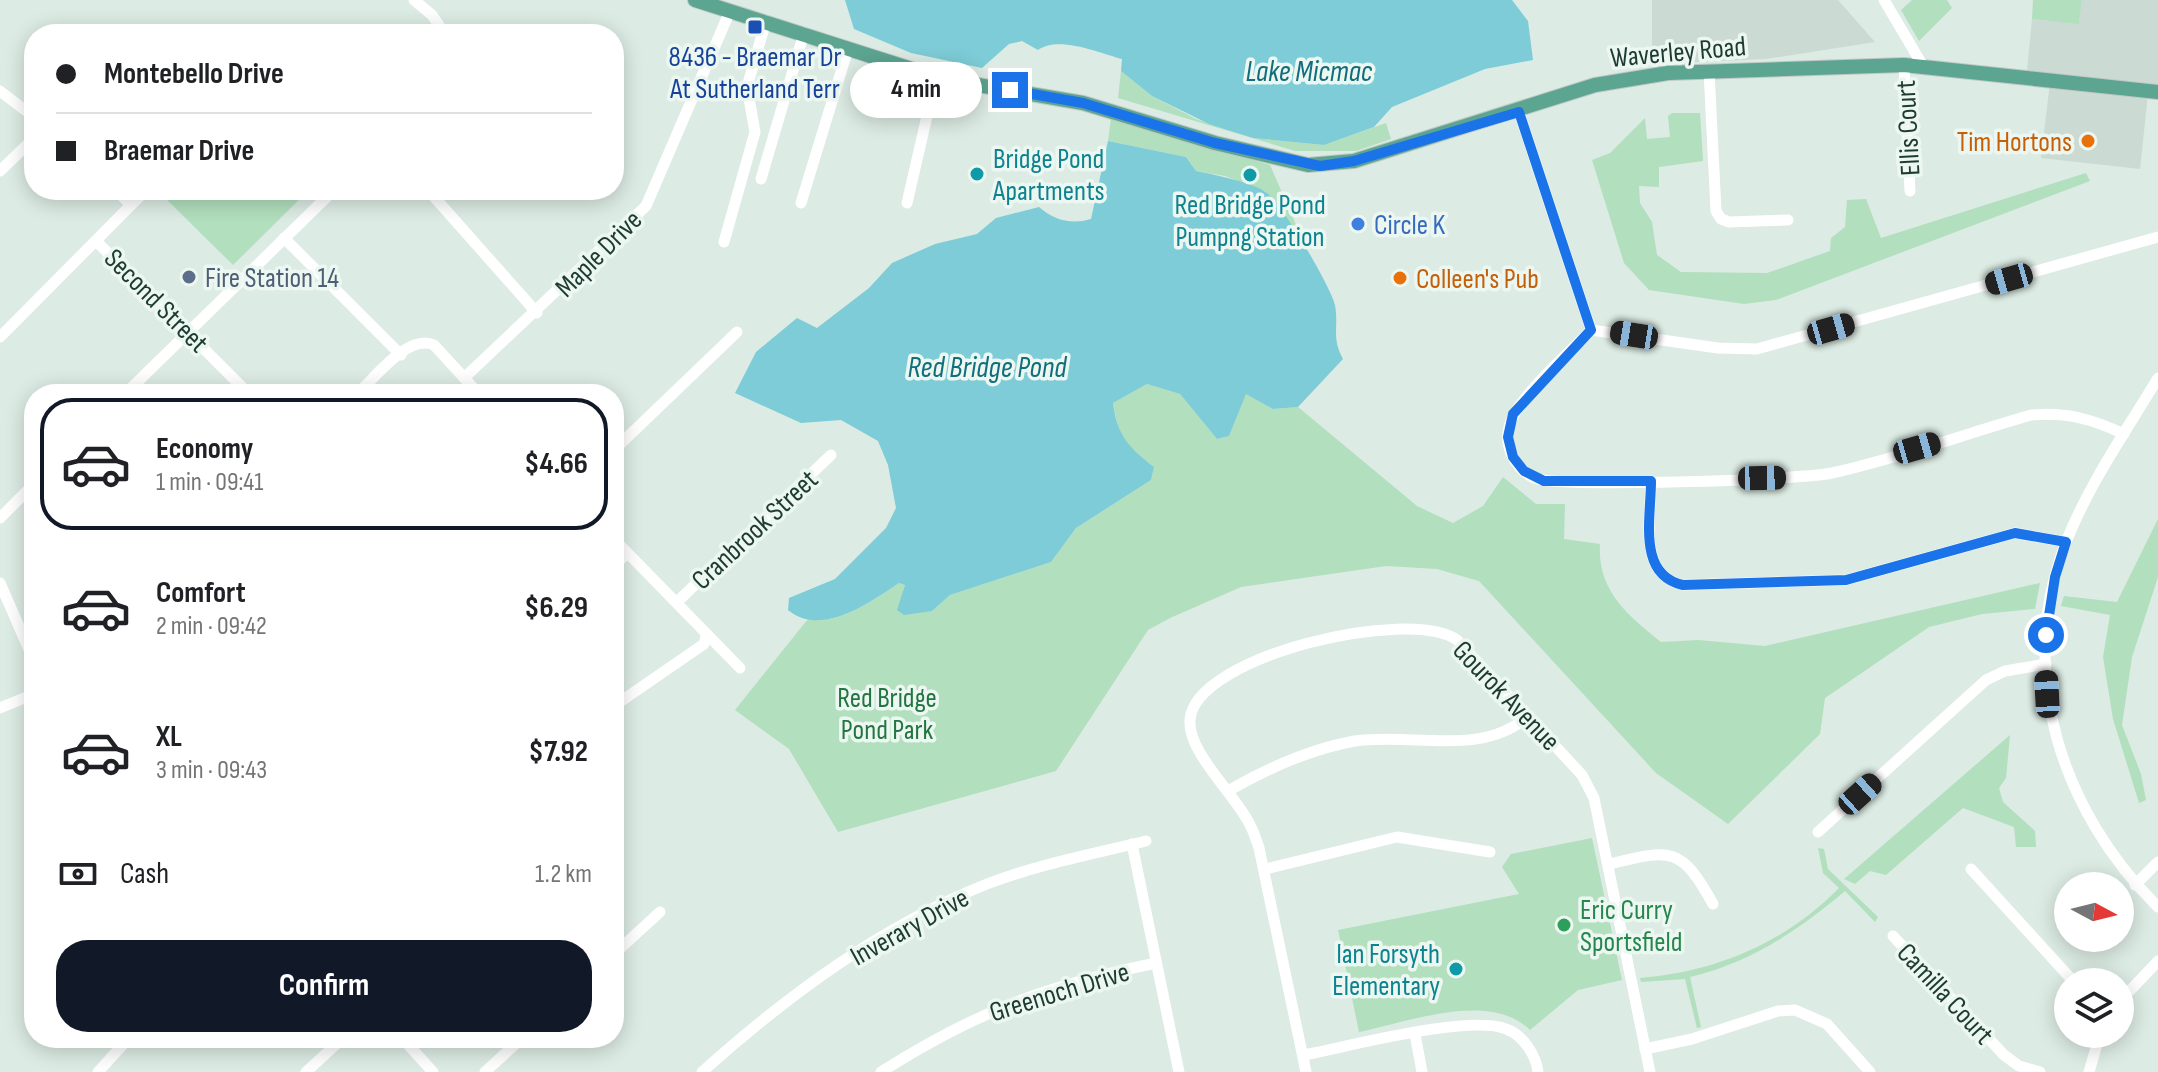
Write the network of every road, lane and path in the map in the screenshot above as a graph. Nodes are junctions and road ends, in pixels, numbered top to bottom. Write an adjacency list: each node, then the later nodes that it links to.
1 (414, 0): 6 (street)
2 (695, 0): 4 (main road, Waverley Road)
3 (1884, 0): 10 (street)
4 (730, 11): 5 (main road, Waverley Road); 33 (street, Maple Drive)
5 (766, 21): 7 (main road, Waverley Road); 32 (street)
6 (438, 24)
7 (804, 33): 8 (main road, Waverley Road); 19 (street)
8 (848, 49): 12 (main road, Waverley Road); 25 (street)
9 (1904, 65): 10 (main road, Waverley Road); 11 (main road, Waverley Road); 20 (street, Ellis Court)
10 (1923, 66): 14 (main road, Waverley Road)
11 (1709, 71): 16 (main road, Waverley Road); 28 (street)
12 (936, 77): 16 (main road, Waverley Road); 26 (street)
13 (0, 91): 15 (street)
14 (2158, 92)
15 (24, 109)
16 (1519, 112): 34 (street)
17 (24, 148): 18 (street)
18 (0, 171)
19 (761, 179)
20 (1910, 191)
21 (126, 200): 27 (street)
22 (136, 200): 27 (street)
23 (324, 200): 30 (street)
24 (437, 200): 33 (street)
25 (801, 203)
26 (907, 203)
27 (131, 205): 31 (street)
28 (1788, 220)
29 (2158, 237): 34 (street)
30 (284, 238): 35 (street); 38 (street)
31 (97, 242): 35 (street, Second Street); 37 (street)
32 (724, 242)
33 (537, 313): 39 (street, Maple Drive)
34 (1591, 330): 48 (street)
35 (189, 331): 41 (street); 42 (street, Second Street)
36 (737, 332): 46 (street)
37 (0, 337)
38 (401, 355): 39 (street); 43 (street)
39 (464, 378): 44 (street)
40 (2158, 378): 45 (street)
41 (135, 384)
42 (239, 384)
43 (368, 384)
44 (470, 384)
45 (2124, 434): 48 (street); 51 (street)
46 (624, 440)
47 (831, 455): 56 (street, Cranbrook Street)
48 (1651, 481): 51 (street)
49 (24, 494): 50 (street)
50 (0, 518)
51 (2066, 542): 59 (street)
52 (624, 550): 53 (street)
53 (627, 553): 54 (street); 56 (street)
54 (624, 556)
55 (0, 583): 58 (street)
56 (677, 602): 57 (street)
57 (706, 636): 60 (street); 62 (street)
58 (24, 638)
59 (2046, 664): 66 (street); 74 (street)
60 (740, 668)
61 (24, 698): 63 (street)
62 (624, 699)
63 (0, 708)
64 (1528, 716): 65 (street); 65 (street, Gourok Avenue); 71 (street, Gourok Avenue)
65 (1228, 791): 72 (street, Gourok Avenue)
66 (1818, 832)
67 (1146, 841): 68 (street, Inverary Drive)
68 (1132, 844): 81 (street); 96 (street, Inverary Drive)
69 (1490, 852): 72 (street)
70 (2158, 862): 74 (street)
71 (1610, 864): 75 (street); 90 (street, Gourok Avenue)
72 (1265, 869): 91 (street, Gourok Avenue)
73 (1971, 869): 82 (street)
74 (2135, 885): 76 (street)
75 (1713, 904)
76 (2158, 907)
77 (660, 912): 79 (street)
78 (1893, 936): 104 (street, Camilla Court)
79 (624, 945)
80 (2158, 961): 83 (street)
81 (1156, 963): 97 (street, Greenoch Drive); 98 (street)
82 (2061, 968)
83 (2134, 986)
84 (1415, 1034): 91 (street); 100 (street); 101 (street)
85 (120, 1048): 92 (street)
86 (332, 1048): 93 (street)
87 (411, 1048): 94 (street)
88 (511, 1048): 95 (street)
89 (2096, 1048): 105 (street)
90 (1645, 1049): 102 (street, Gourok Avenue); 103 (street)
91 (1303, 1055): 99 (street, Gourok Avenue)
92 (98, 1072)
93 (306, 1072)
94 (433, 1072)
95 (485, 1072)
96 (702, 1072)
97 (881, 1072)
98 (1179, 1072)
99 (1306, 1072)
100 (1422, 1072)
101 (1538, 1072)
102 (1650, 1072)
103 (1870, 1072)
104 (2040, 1072)
105 (2089, 1072)

